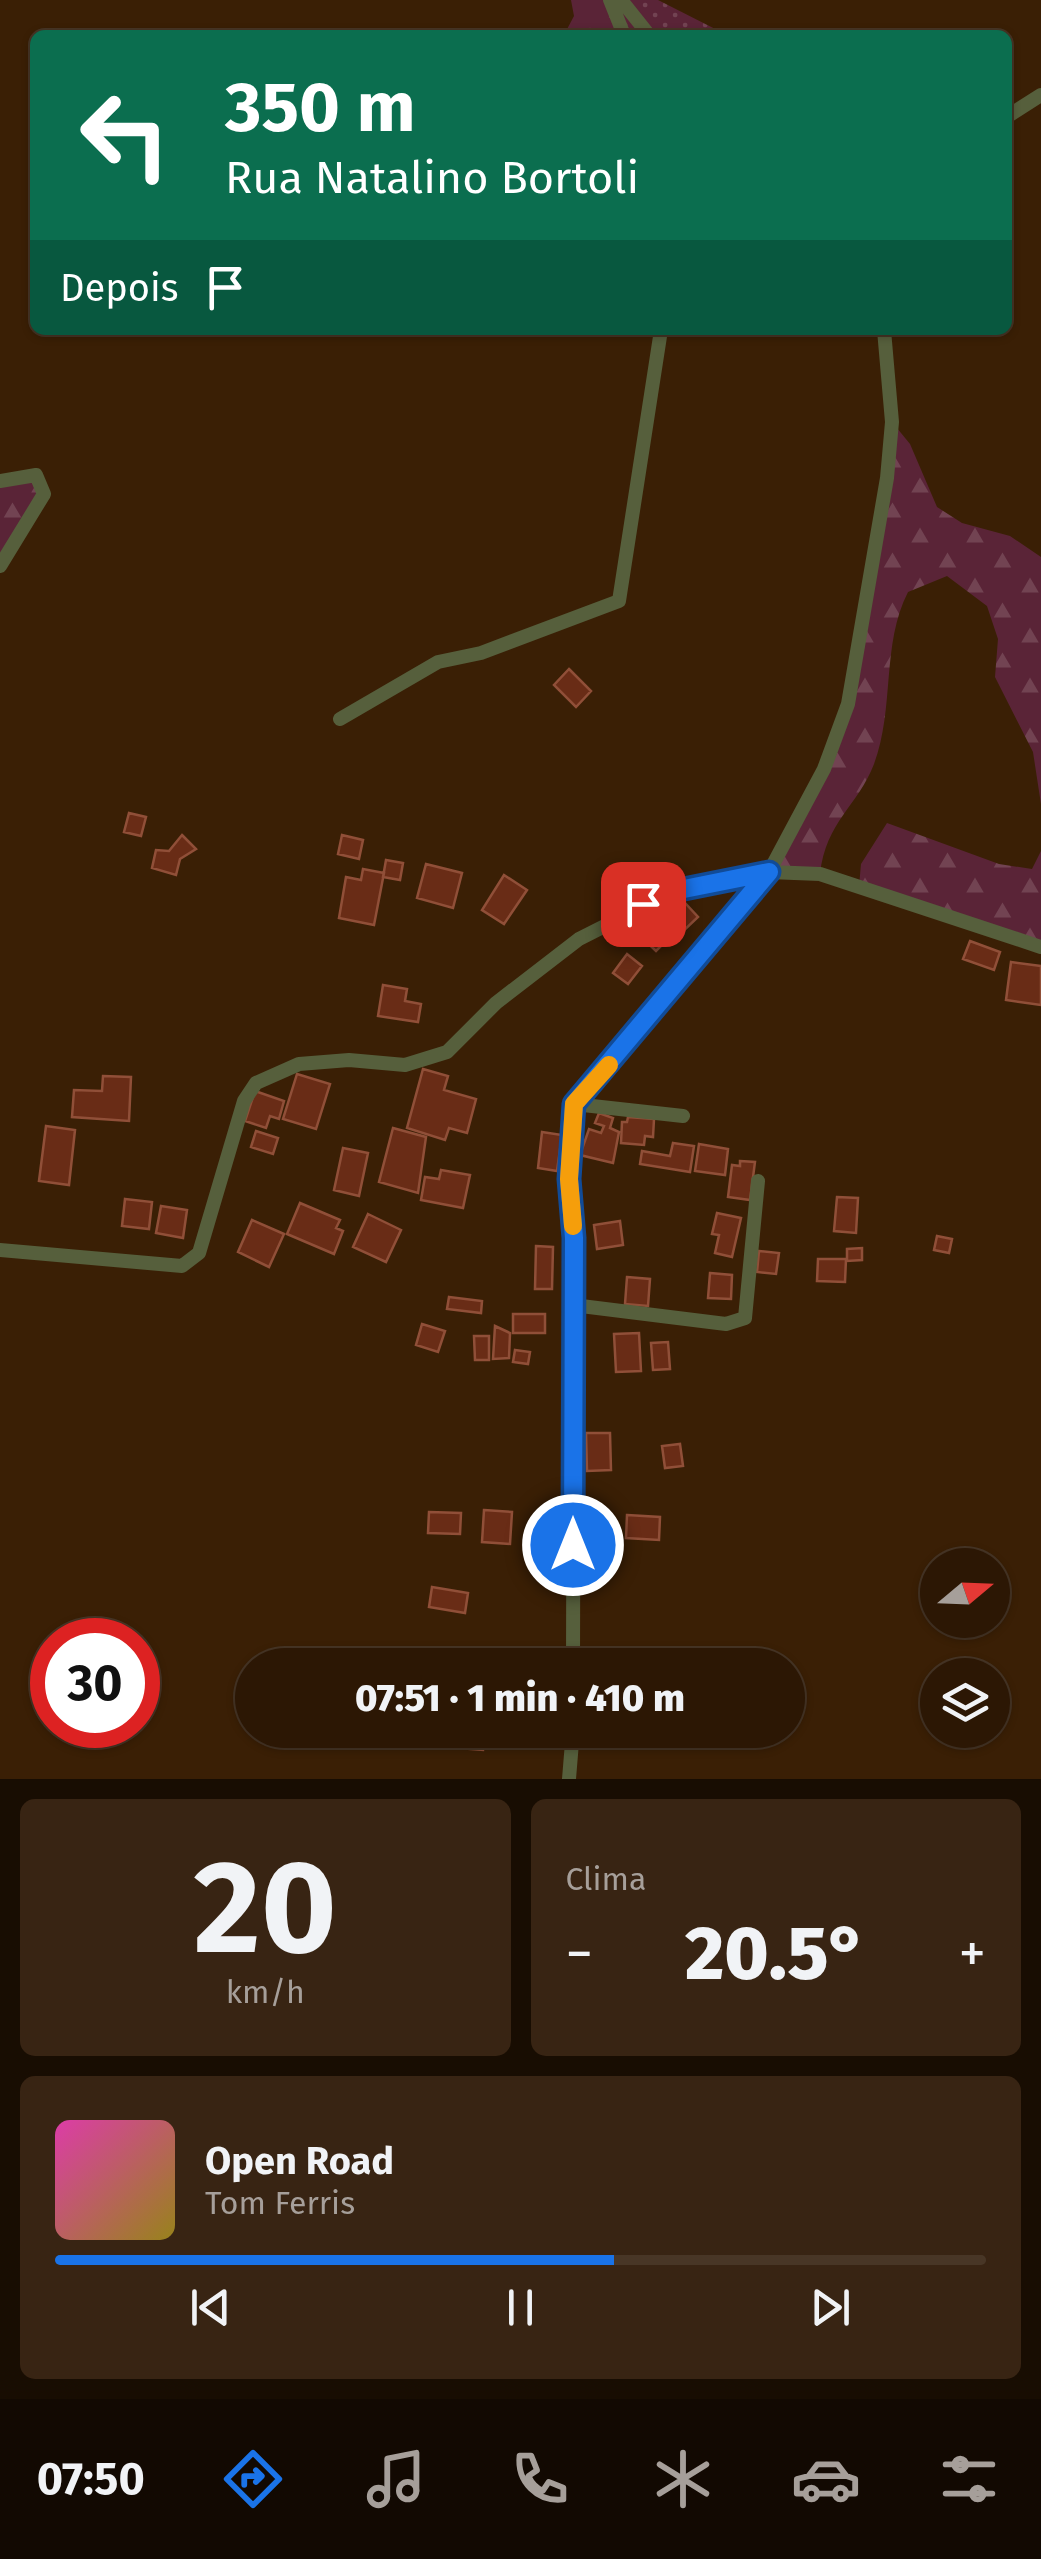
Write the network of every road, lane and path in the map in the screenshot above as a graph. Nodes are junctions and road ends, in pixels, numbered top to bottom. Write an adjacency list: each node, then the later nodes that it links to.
1 (610, 0): 3 (street)
2 (622, 0): 4 (street)
3 (622, 30)
4 (645, 30)
5 (1041, 95): 6 (street)
6 (1012, 113)
7 (660, 335): 11 (street)
8 (884, 335): 12 (street)
9 (0, 481): 10 (street)
10 (0, 566)
11 (340, 719)
12 (769, 872): 13 (street); 14 (street); 17 (street)
13 (1041, 947)
14 (574, 1104): 15 (street); 18 (street)
15 (683, 1116)
16 (758, 1181): 18 (street)
17 (0, 1250)
18 (573, 1305): 19 (street)
19 (573, 1648)
20 (572, 1748): 21 (street)
21 (569, 1779)

